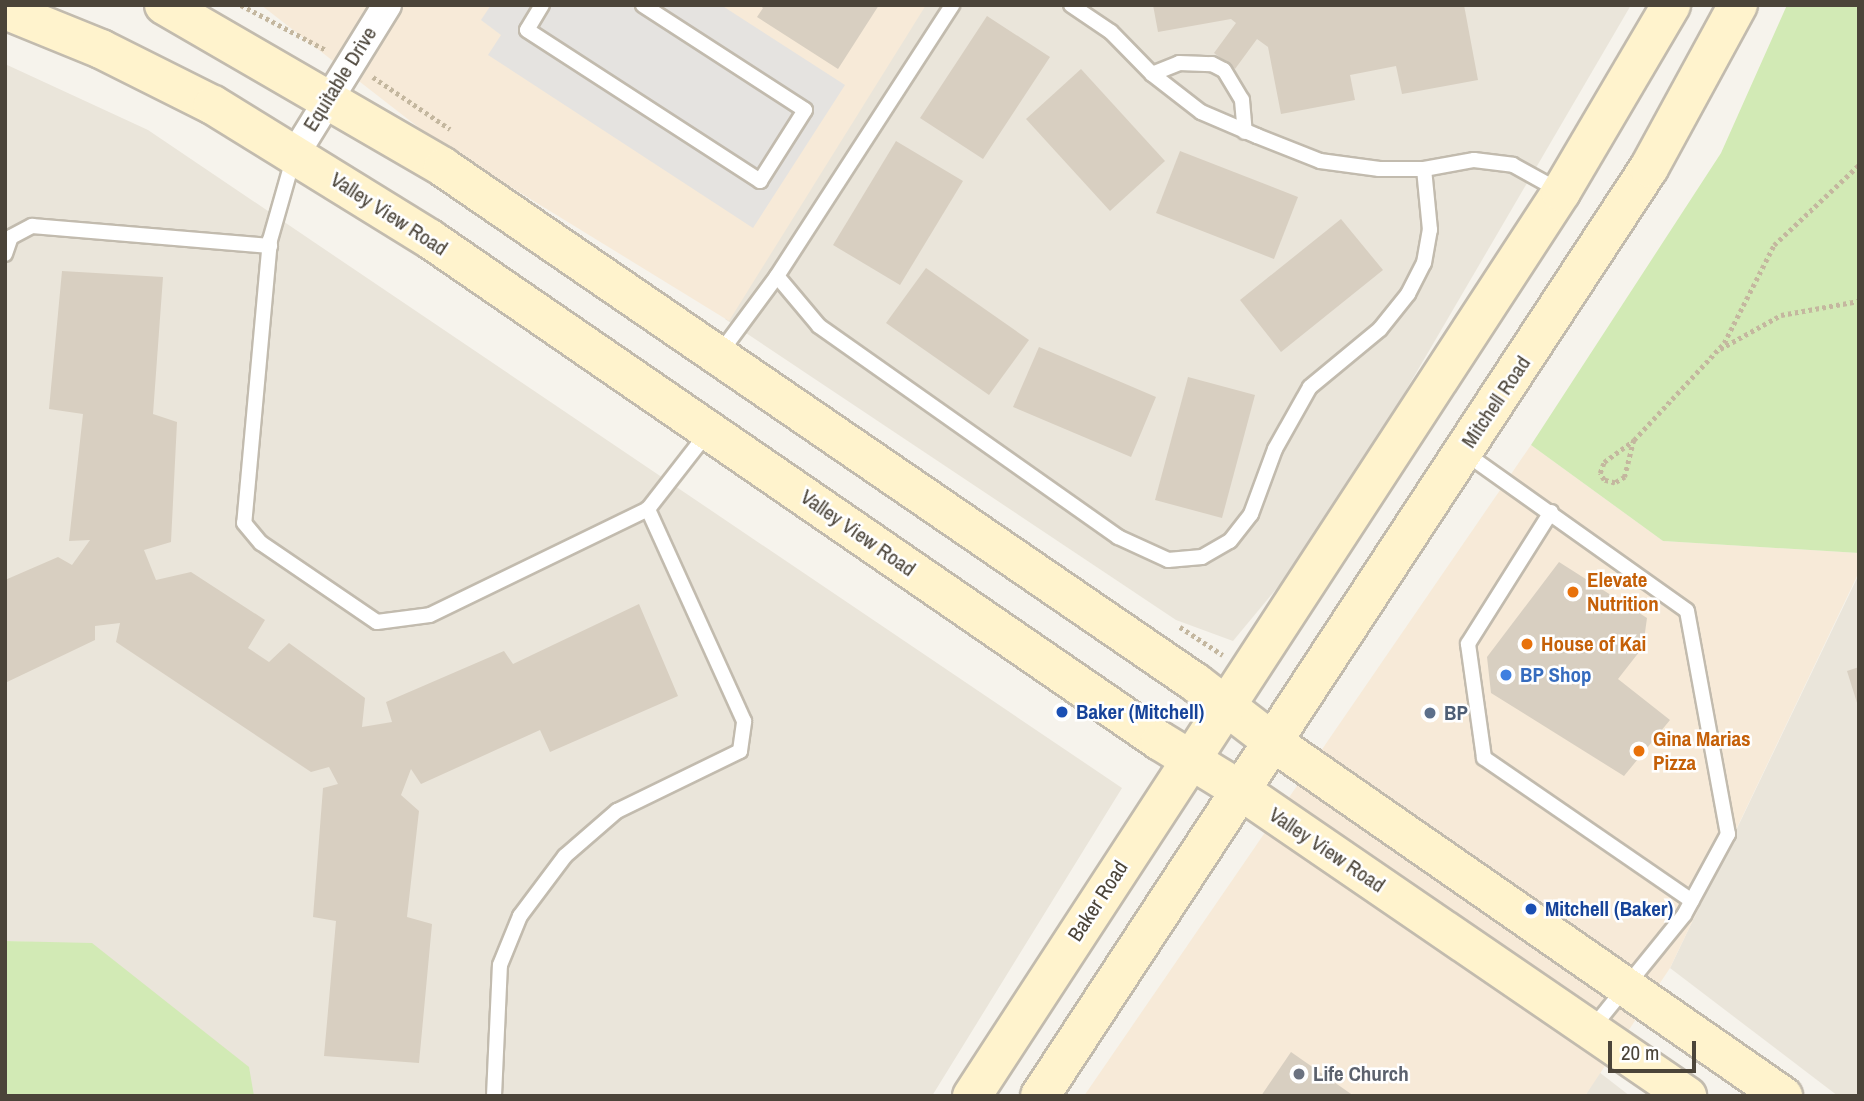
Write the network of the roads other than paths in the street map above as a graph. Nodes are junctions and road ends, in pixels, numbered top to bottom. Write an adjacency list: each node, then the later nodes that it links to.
1 (164, 5): 11 (main road)
2 (387, 5): 11 (street, Equitable Drive)
3 (542, 5): 4 (lane)
4 (643, 5)
5 (952, 5): 18 (lane)
6 (1071, 5): 10 (lane)
7 (1671, 5): 15 (main road)
8 (1738, 5): 21 (main road, Mitchell Road)
9 (5, 10): 13 (main road, Valley View Road)
10 (1152, 74): 12 (lane); 12 (lane)
11 (328, 96): 13 (street, Equitable Drive); 19 (main road)
12 (1245, 132): 14 (lane)
13 (295, 154): 16 (lane); 20 (main road, Valley View Road)
14 (1424, 169): 15 (lane); 18 (lane)
15 (1561, 192): 24 (main road)
16 (270, 246): 17 (lane); 22 (lane)
17 (5, 254)
18 (776, 276): 19 (lane)
19 (719, 355): 24 (main road)
20 (709, 431): 22 (lane); 26 (main road, Valley View Road)
21 (1462, 451): 23 (lane); 25 (main road, Mitchell Road)
22 (648, 509): 31 (lane)
23 (1550, 512): 28 (lane); 28 (lane)
24 (1224, 706): 25 (main road); 26 (main road, Baker Road)
25 (1273, 742): 27 (main road, Mitchell Road); 29 (main road)
26 (1190, 759): 27 (main road, Valley View Road); 32 (main road, Baker Road)
27 (1240, 790): 30 (main road, Valley View Road); 33 (main road)
28 (1692, 901): 29 (lane)
29 (1628, 987): 30 (lane); 35 (main road)
30 (1590, 1031): 34 (main road, Valley View Road)
31 (494, 1096)
32 (972, 1096)
33 (1041, 1096)
34 (1687, 1096)
35 (1783, 1096)

